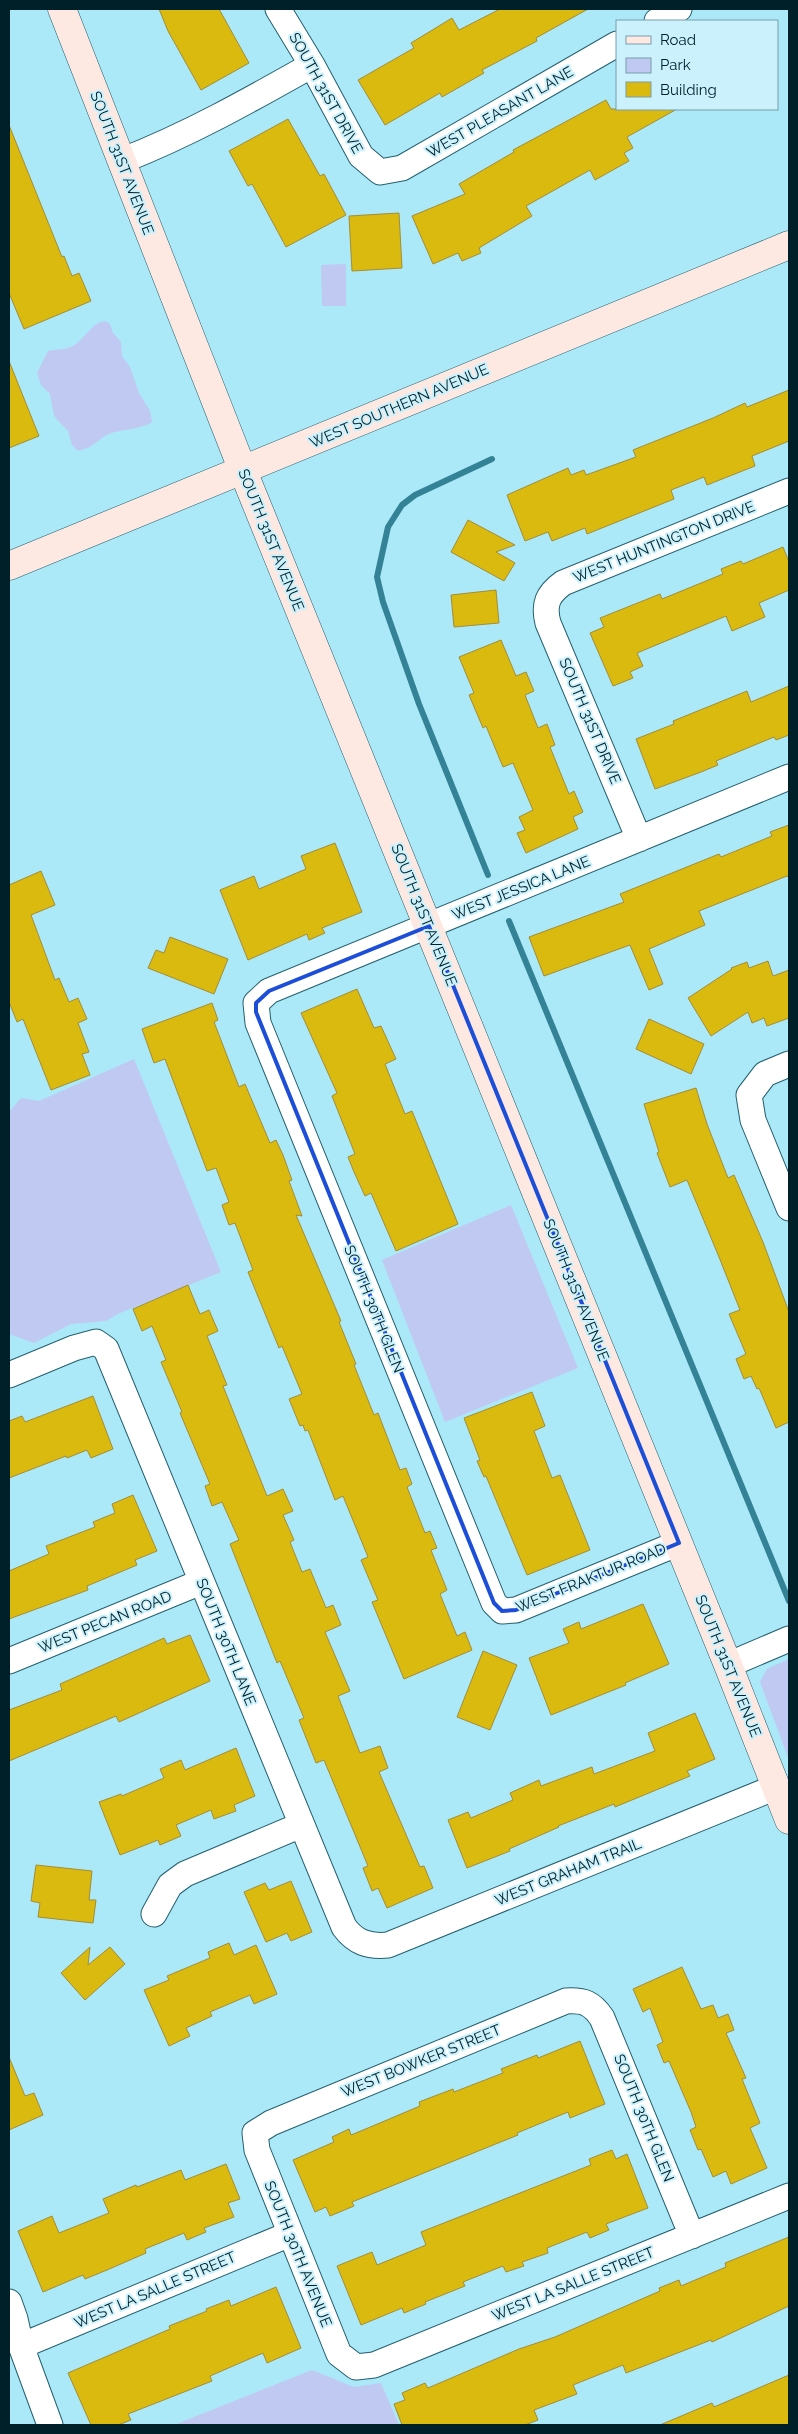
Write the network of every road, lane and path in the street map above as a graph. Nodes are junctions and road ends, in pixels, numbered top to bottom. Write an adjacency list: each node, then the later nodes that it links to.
1 (62, 9): 7 (street, SOUTH 31ST AVENUE)
2 (278, 9): 6 (street, SOUTH 31ST DRIVE)
3 (679, 9): 4 (street)
4 (659, 20)
5 (616, 45): 8 (street, WEST PLEASANT LANE)
6 (312, 64): 7 (street); 8 (street, SOUTH 31ST DRIVE)
7 (121, 161): 10 (street, SOUTH 31ST AVENUE)
8 (380, 172)
9 (789, 245): 10 (street, WEST SOUTHERN AVENUE)
10 (243, 471): 12 (street, WEST SOUTHERN AVENUE); 16 (street, SOUTH 31ST AVENUE)
11 (789, 491): 13 (street, WEST HUNTINGTON DRIVE)
12 (9, 566)
13 (546, 602): 15 (street, SOUTH 31ST DRIVE)
14 (789, 777): 15 (street, WEST JESSICA LANE)
15 (639, 839): 16 (street, WEST JESSICA LANE)
16 (429, 926): 17 (street, WEST JESSICA LANE); 21 (street, SOUTH 31ST AVENUE)
17 (256, 1003): 23 (street, SOUTH 30TH GLEN)
18 (789, 1064): 19 (street)
19 (789, 1208)
20 (9, 1375): 22 (street, SOUTH 30TH LANE)
21 (679, 1543): 23 (street, WEST FRAKTUR ROAD); 26 (street, SOUTH 31ST AVENUE)
22 (201, 1582): 25 (street, WEST PECAN ROAD); 29 (street, SOUTH 30TH LANE)
23 (502, 1611)
24 (789, 1639): 26 (street)
25 (9, 1661)
26 (728, 1664): 27 (street, SOUTH 31ST AVENUE)
27 (776, 1787): 28 (street, SOUTH 31ST AVENUE); 31 (street, WEST GRAHAM TRAIL)
28 (789, 1820)
29 (301, 1825): 30 (street); 31 (street, SOUTH 30TH LANE)
30 (154, 1914)
31 (358, 1942)
32 (591, 2003): 33 (street, WEST BOWKER STREET); 36 (street, SOUTH 30TH GLEN)
33 (255, 2133): 35 (street, SOUTH 30TH AVENUE)
34 (789, 2196): 36 (street, WEST LA SALLE STREET)
35 (290, 2234): 38 (street, WEST LA SALLE STREET); 39 (street, SOUTH 30TH AVENUE)
36 (692, 2236): 39 (street, WEST LA SALLE STREET)
37 (9, 2302): 38 (street)
38 (21, 2346): 40 (street)
39 (356, 2367)
40 (50, 2425)

